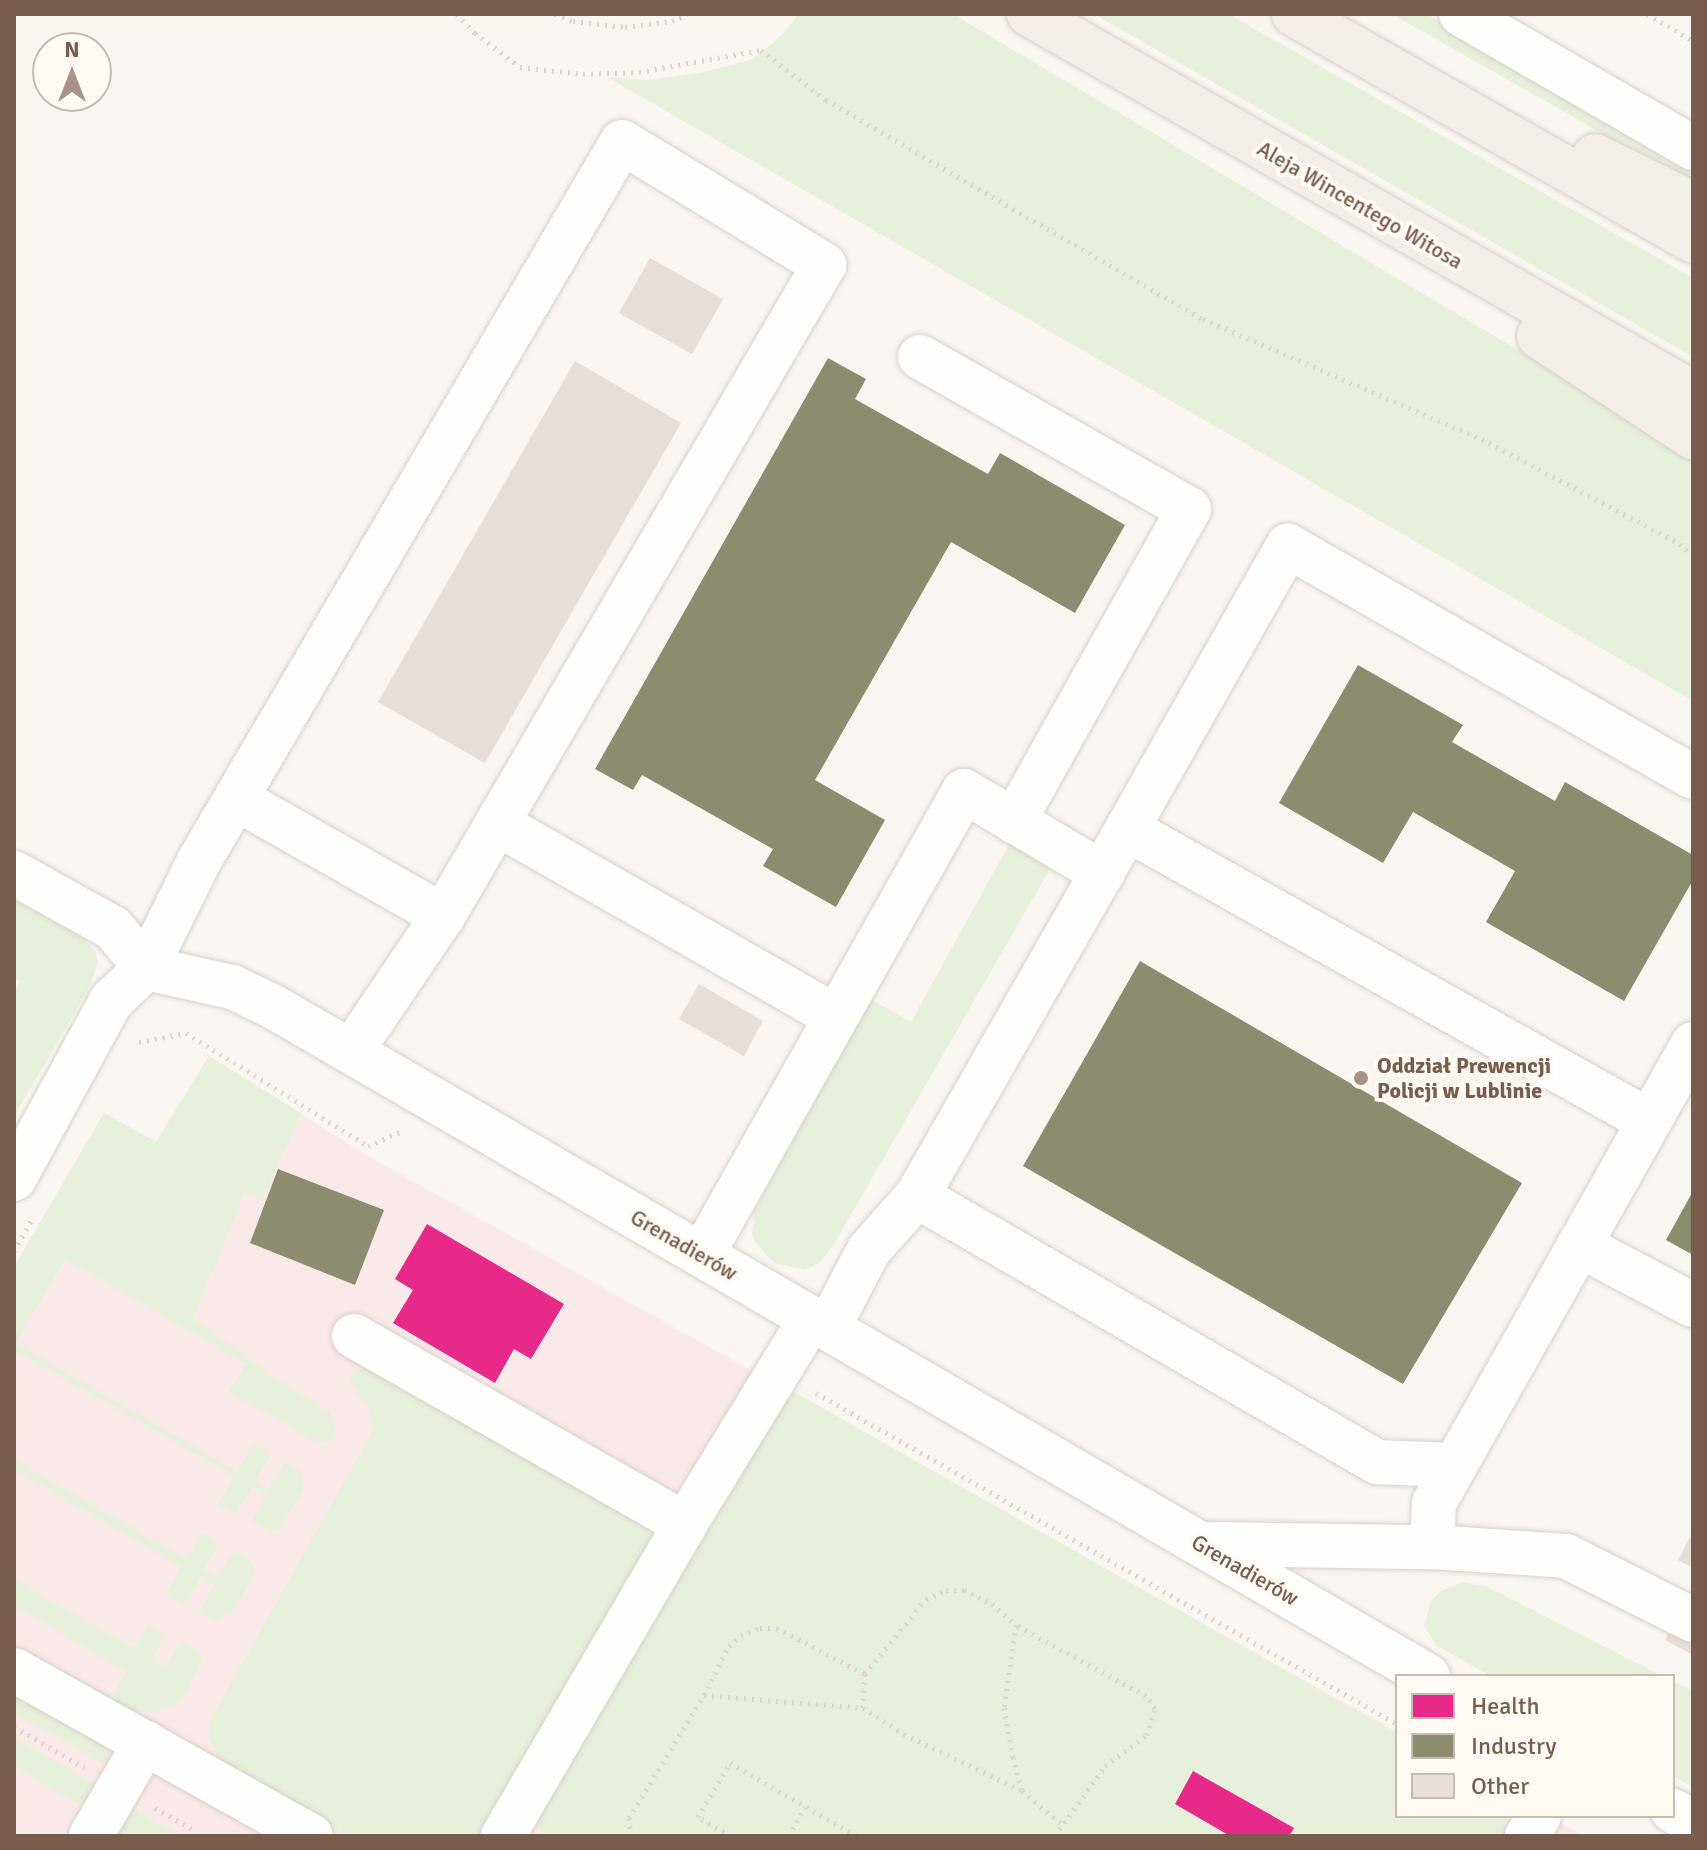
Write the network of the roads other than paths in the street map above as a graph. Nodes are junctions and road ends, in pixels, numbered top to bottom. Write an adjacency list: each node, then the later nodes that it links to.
1 (1029, 14): 6 (main road, Aleja Wincentego Witosa)
2 (1294, 14): 4 (main road)
3 (1461, 14): 5 (street)
4 (1369, 56): 7 (main road); 8 (main road)
5 (1693, 148)
6 (1279, 159): 10 (main road, Aleja Wincentego Witosa); 11 (main road)
7 (1693, 204)
8 (1693, 241)
9 (920, 357): 14 (street)
10 (1693, 393)
11 (1693, 437)
12 (1693, 777): 16 (street)
13 (237, 799): 15 (street); 19 (street); 20 (street)
14 (1014, 821): 18 (street); 21 (street)
15 (498, 824): 19 (street); 21 (street)
16 (1127, 829): 18 (street); 24 (street)
17 (14, 873): 20 (street)
18 (1102, 873): 26 (street)
19 (443, 916): 23 (street)
20 (146, 968): 23 (street, Grenadierów); 25 (street)
21 (835, 1016): 28 (street)
22 (1693, 1044): 24 (street)
23 (351, 1052): 28 (street, Grenadierów)
24 (1649, 1121): 27 (street)
25 (25, 1195)
26 (917, 1196): 30 (street); 32 (street)
27 (1579, 1245): 29 (street); 32 (street)
28 (702, 1255): 30 (street, Grenadierów)
29 (1693, 1305)
30 (820, 1323): 33 (street); 34 (street, Grenadierów)
31 (354, 1336): 33 (street)
32 (1455, 1465): 35 (street)
33 (685, 1524): 45 (street)
34 (1201, 1544): 35 (street); 38 (street, Grenadierów)
35 (1432, 1547): 36 (street)
36 (1693, 1620)
37 (14, 1670): 39 (street)
38 (1425, 1674)
39 (145, 1743): 43 (street); 44 (street)
40 (1675, 1812): 42 (street)
41 (1538, 1818): 46 (street)
42 (1693, 1821)
43 (91, 1836)
44 (311, 1836)
45 (503, 1836)
46 (1527, 1836)

